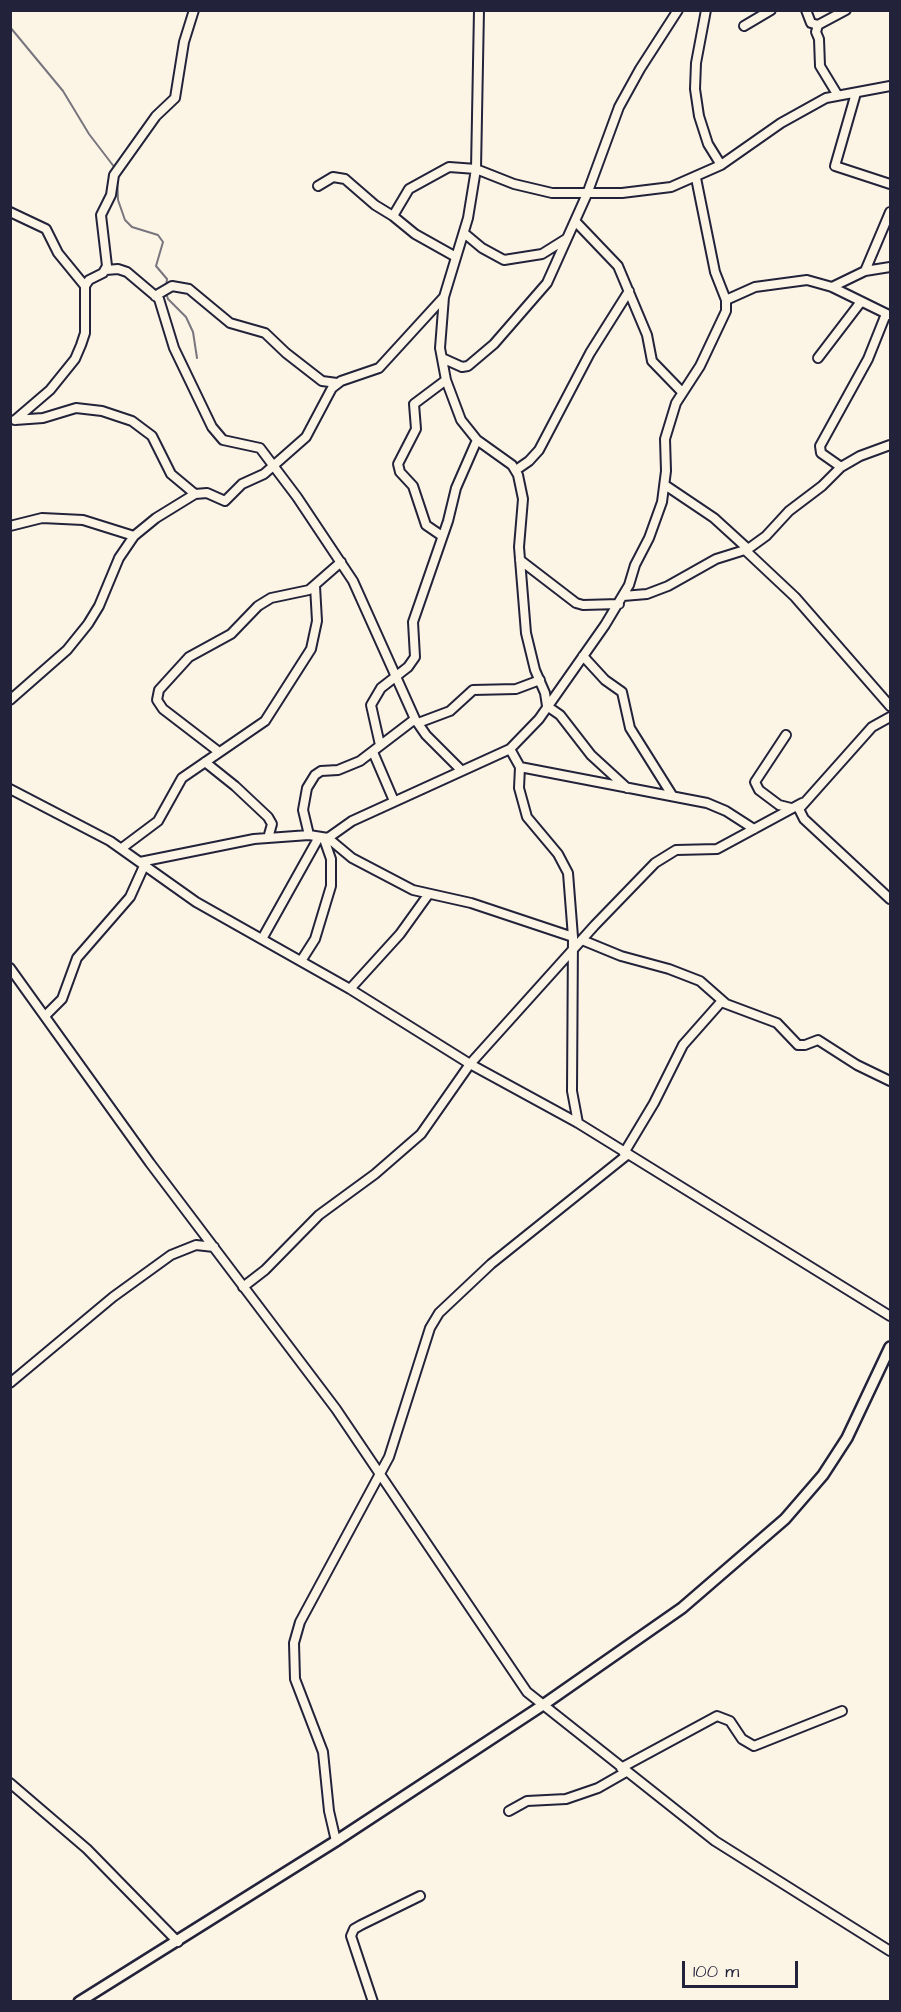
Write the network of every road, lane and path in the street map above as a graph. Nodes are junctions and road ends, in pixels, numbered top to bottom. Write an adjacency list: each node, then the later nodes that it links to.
1 (194, 10): 27 (street)
2 (478, 10): 14 (street)
3 (678, 10): 18 (street)
4 (706, 10): 13 (street)
5 (771, 10): 9 (street)
6 (806, 10): 8 (street)
7 (846, 10): 8 (street)
8 (818, 25): 12 (street)
9 (744, 26)
10 (891, 86): 11 (street)
11 (856, 93): 12 (street); 16 (street)
12 (837, 94): 13 (street)
13 (721, 165): 15 (street)
14 (476, 169): 18 (street); 21 (street); 23 (street)
15 (696, 178): 18 (street); 34 (street)
16 (891, 184)
17 (318, 186): 21 (street)
18 (587, 194): 22 (street)
19 (10, 212): 29 (street)
20 (891, 212): 28 (street)
21 (393, 216): 25 (street)
22 (575, 221): 24 (street); 31 (street)
23 (464, 233): 24 (street); 25 (street)
24 (568, 237): 38 (street)
25 (456, 257): 33 (street)
26 (891, 267): 28 (street)
27 (106, 270): 29 (street); 32 (street)
28 (865, 271): 30 (street)
29 (85, 286): 42 (street)
30 (832, 287): 34 (street); 35 (street)
31 (629, 291): 41 (street); 47 (street)
32 (156, 296): 40 (street); 45 (street)
33 (444, 297): 38 (street); 40 (street)
34 (726, 300): 41 (street)
35 (860, 303): 36 (street); 37 (street)
36 (888, 315): 46 (street)
37 (818, 357)
38 (442, 358): 39 (street)
39 (446, 380): 43 (street); 51 (street)
40 (337, 383): 45 (street)
41 (682, 392): 48 (street)
42 (13, 420): 49 (street)
43 (477, 440): 47 (street); 51 (street)
44 (891, 445): 46 (street)
45 (274, 465): 49 (street); 55 (street)
46 (841, 467): 53 (street)
47 (516, 470): 54 (street)
48 (665, 485): 53 (street); 57 (street)
49 (195, 495): 52 (street)
50 (10, 526): 52 (street)
51 (442, 536): 60 (street)
52 (134, 537): 62 (street)
53 (747, 549): 57 (street); 64 (street)
54 (520, 560): 58 (street); 61 (street)
55 (341, 562): 56 (street); 60 (street)
56 (315, 586): 70 (street); 70 (street)
57 (623, 596): 58 (street)
58 (619, 604): 59 (street)
59 (583, 656): 63 (street); 77 (street)
60 (396, 675): 66 (street); 68 (street)
61 (540, 680): 63 (street); 66 (street)
62 (10, 700)
63 (547, 706): 69 (street); 75 (street)
64 (891, 706)
65 (891, 717): 79 (street)
66 (416, 721): 68 (street); 74 (street)
67 (786, 735): 80 (street)
68 (380, 745): 71 (street)
69 (510, 749): 73 (street); 74 (street)
70 (219, 752): 72 (street)
71 (373, 752): 78 (street); 82 (street)
72 (205, 762): 83 (street); 85 (street)
73 (520, 767): 75 (street); 89 (street)
74 (462, 771): 78 (street)
75 (627, 788): 77 (street)
76 (10, 789): 85 (street)
77 (672, 795): 81 (street)
78 (394, 801): 84 (street)
79 (802, 803): 80 (street); 88 (street)
80 (793, 808): 81 (street)
81 (754, 829): 89 (street)
82 (309, 836): 83 (street); 84 (street)
83 (268, 838): 86 (street)
84 (323, 838): 87 (street); 90 (street); 92 (street)
85 (122, 848): 86 (street)
86 (142, 864): 90 (street); 96 (street)
87 (428, 895): 89 (street); 94 (street)
88 (891, 899)
89 (578, 938): 91 (street); 95 (street)
90 (262, 939): 92 (street)
91 (573, 951): 97 (street); 99 (street)
92 (301, 961): 94 (street)
93 (10, 968): 96 (street)
94 (350, 989): 97 (street)
95 (725, 1003): 98 (street); 100 (street)
96 (46, 1015): 101 (street)
97 (470, 1064): 99 (street); 104 (street)
98 (891, 1081)
99 (578, 1123): 100 (street)
100 (626, 1154): 105 (street); 108 (street)
101 (198, 1226): 102 (street); 103 (street)
102 (188, 1246): 103 (street); 107 (street)
103 (214, 1248): 104 (street)
104 (243, 1287): 108 (street)
105 (891, 1316)
106 (891, 1347): 109 (street)
107 (10, 1383)
108 (381, 1472): 109 (street); 114 (street)
109 (543, 1705): 111 (street); 114 (street)
110 (842, 1711): 111 (street)
111 (624, 1770): 113 (street); 117 (street)
112 (10, 1783): 116 (street)
113 (509, 1811)
114 (336, 1841): 116 (street)
115 (420, 1896): 119 (street)
116 (178, 1942): 118 (street)
117 (891, 1951)
118 (79, 2001)
119 (374, 2001)

